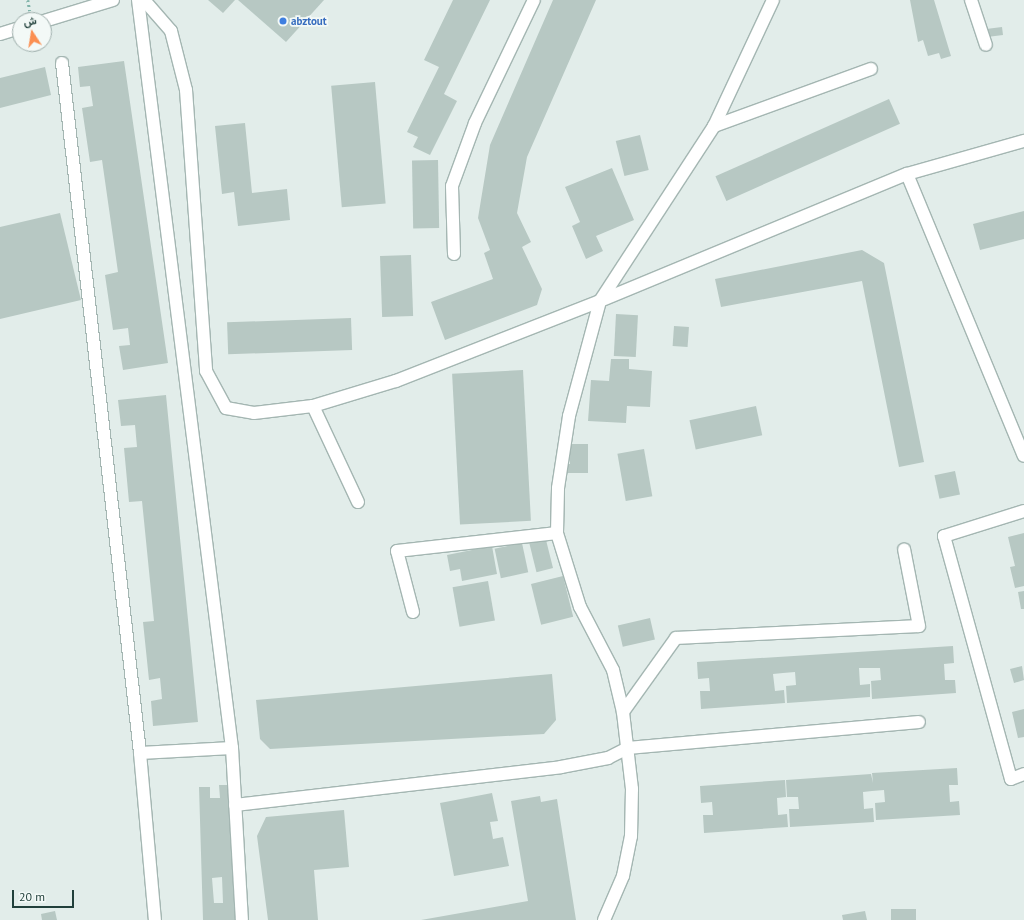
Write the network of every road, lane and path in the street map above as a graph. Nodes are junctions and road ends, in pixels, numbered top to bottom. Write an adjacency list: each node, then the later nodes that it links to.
1 (113, 0): 7 (street)
2 (138, 0): 27 (street)
3 (144, 0): 18 (street)
4 (534, 0): 16 (street)
5 (773, 0): 13 (street)
6 (971, 0): 10 (street)
7 (52, 19)
8 (12, 30): 9 (street)
9 (0, 34)
10 (986, 45)
11 (62, 64): 29 (street)
12 (871, 69): 13 (street)
13 (714, 126): 17 (street)
14 (1024, 140): 15 (street)
15 (907, 174): 17 (street); 19 (street)
16 (454, 254)
17 (600, 301): 18 (street); 22 (street)
18 (313, 406): 20 (street)
19 (1024, 456)
20 (358, 502)
21 (1024, 511): 30 (street)
22 (557, 533): 24 (street); 25 (street)
23 (904, 549): 25 (street)
24 (413, 612)
25 (623, 712): 28 (street)
26 (919, 722): 28 (street)
27 (232, 748): 29 (street); 31 (street)
28 (628, 748): 31 (street); 34 (street)
29 (140, 753): 32 (street)
30 (1024, 774)
31 (235, 805): 33 (street)
32 (155, 920)
33 (242, 920)
34 (604, 920)

